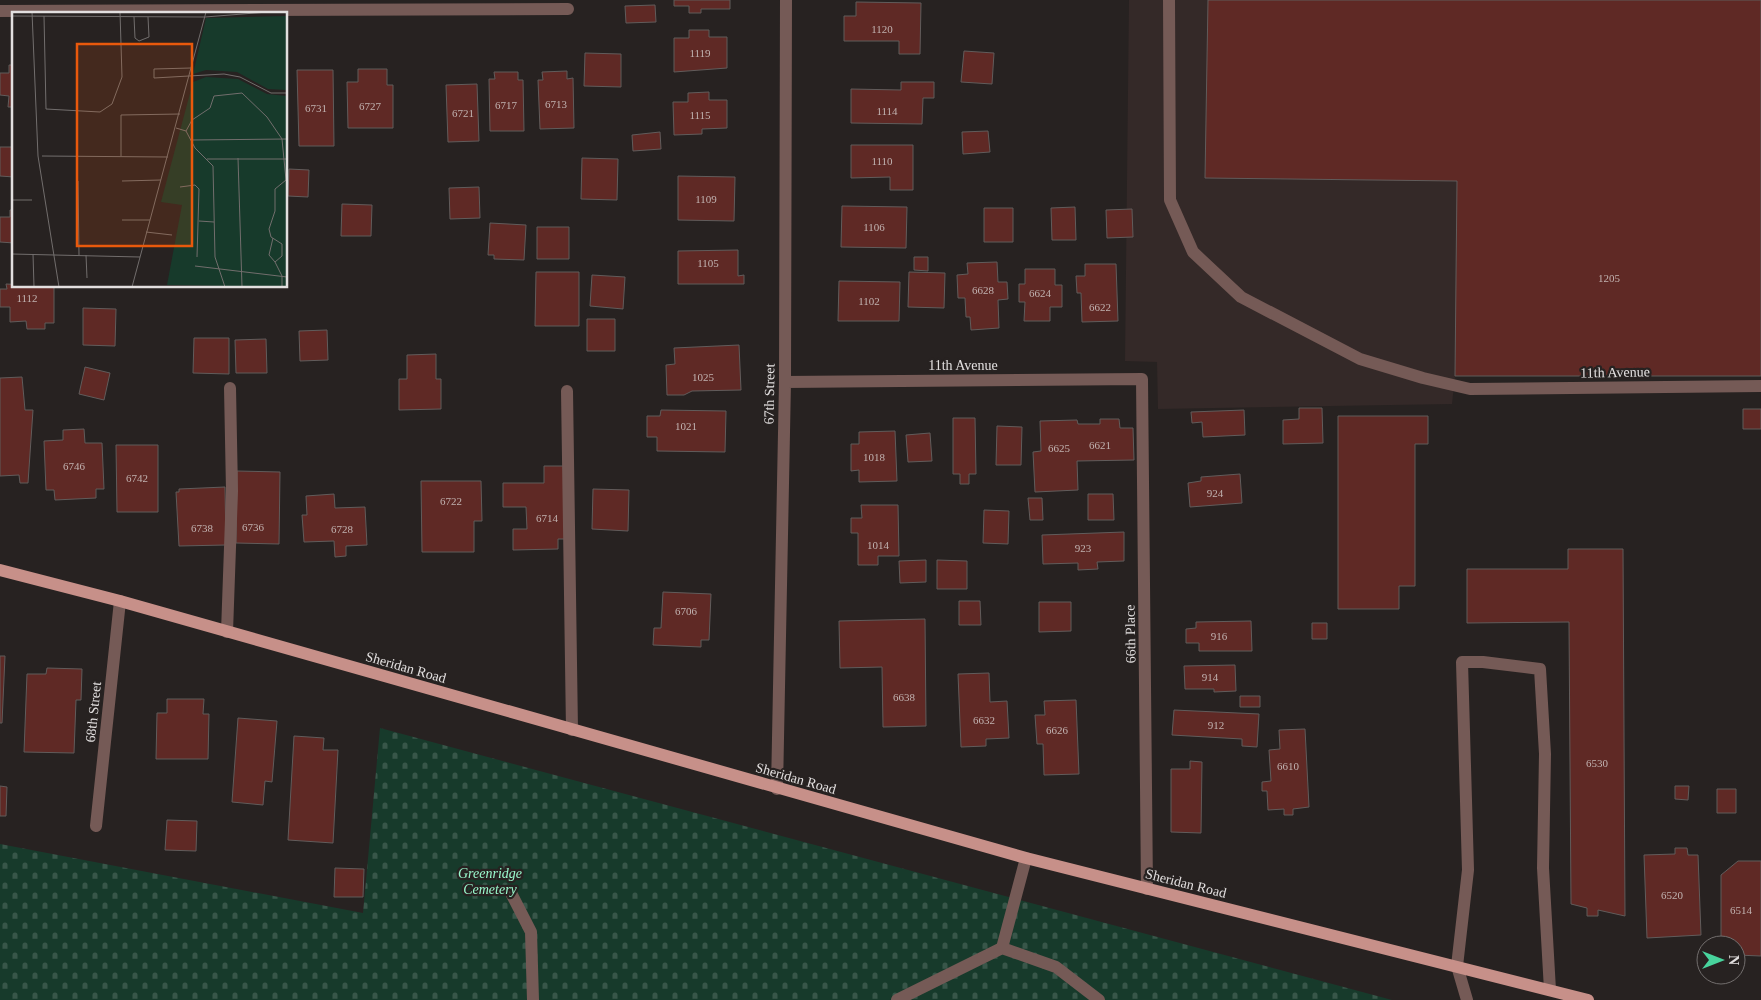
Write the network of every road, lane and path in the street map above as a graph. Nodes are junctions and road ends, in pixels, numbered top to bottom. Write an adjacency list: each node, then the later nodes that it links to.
1 (786, 0): 6 (street, 67th Street)
2 (1169, 0): 7 (street, 11th Avenue)
3 (568, 9): 4 (street)
4 (0, 11)
5 (1142, 379): 6 (street, 11th Avenue); 17 (street, 66th Place)
6 (785, 382): 14 (street, 67th Street)
7 (1761, 386)
8 (230, 388): 12 (street)
9 (567, 391): 13 (street)
10 (0, 570): 11 (main road, Sheridan Road)
11 (120, 601): 12 (main road, Sheridan Road); 15 (street, 68th Street)
12 (227, 632): 13 (main road, Sheridan Road)
13 (572, 730): 14 (main road, Sheridan Road)
14 (777, 788): 16 (main road, Sheridan Road)
15 (96, 826)
16 (1026, 858): 17 (main road, Sheridan Road); 19 (street)
17 (1147, 889): 20 (main road, Sheridan Road)
18 (510, 891): 23 (street)
19 (1002, 948): 22 (street); 25 (street)
20 (1457, 966): 21 (main road, Sheridan Road); 21 (street); 26 (street)
21 (1550, 990): 27 (main road, Sheridan Road)
22 (925, 994): 24 (street)
23 (533, 1000)
24 (897, 1000)
25 (1099, 1000)
26 (1467, 1000)
27 (1588, 1000)

